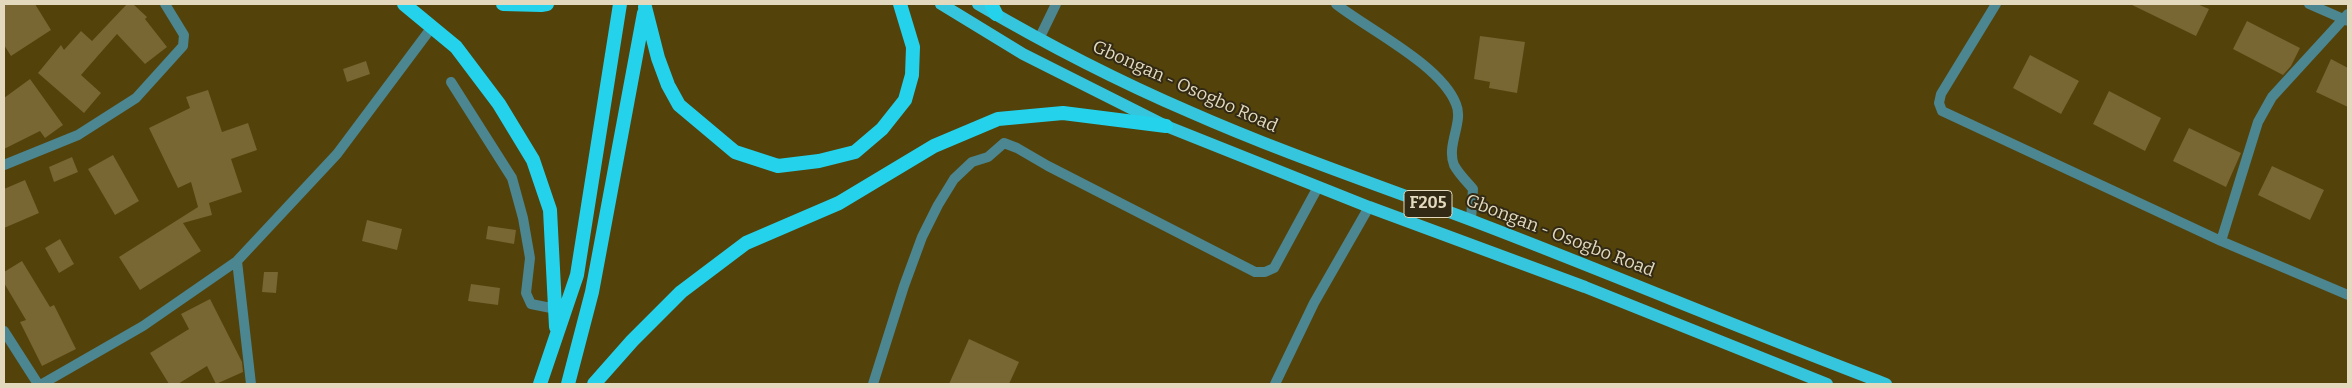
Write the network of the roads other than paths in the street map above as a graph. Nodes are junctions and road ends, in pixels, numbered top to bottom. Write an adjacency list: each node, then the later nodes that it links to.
1 (165, 4): 20 (street)
2 (404, 4): 16 (highway)
3 (503, 4): 4 (highway)
4 (547, 4)
5 (620, 4): 29 (highway)
6 (900, 4): 13 (highway)
7 (941, 4): 19 (main road, F205)
8 (978, 4): 14 (main road, Gbongan - Osogbo Road / F205)
9 (1056, 4): 17 (street)
10 (1336, 4): 23 (street)
11 (1996, 4): 24 (street)
12 (2309, 4): 15 (street)
13 (646, 5): 34 (highway)
14 (994, 9): 17 (main road, Gbongan - Osogbo Road / F205)
15 (2347, 18): 24 (street)
16 (432, 27): 25 (street); 27 (highway)
17 (1039, 39): 23 (main road, Gbongan - Osogbo Road / F205)
18 (451, 82): 27 (street)
19 (1166, 126): 21 (main road, F205); 35 (highway)
20 (4, 165)
21 (1318, 187): 22 (main road, F205); 36 (street)
22 (1369, 207): 37 (street); 38 (main road, F205)
23 (1471, 220): 39 (main road, Gbongan - Osogbo Road / F205)
24 (2221, 241): 26 (street)
25 (237, 261): 31 (street); 32 (street)
26 (2348, 295)
27 (556, 309): 29 (highway)
28 (4, 331): 30 (street)
29 (556, 337): 33 (highway)
30 (38, 384)
31 (42, 384)
32 (251, 384)
33 (540, 384)
34 (568, 384)
35 (594, 384)
36 (873, 384)
37 (1275, 384)
38 (1827, 384)
39 (1886, 384)

